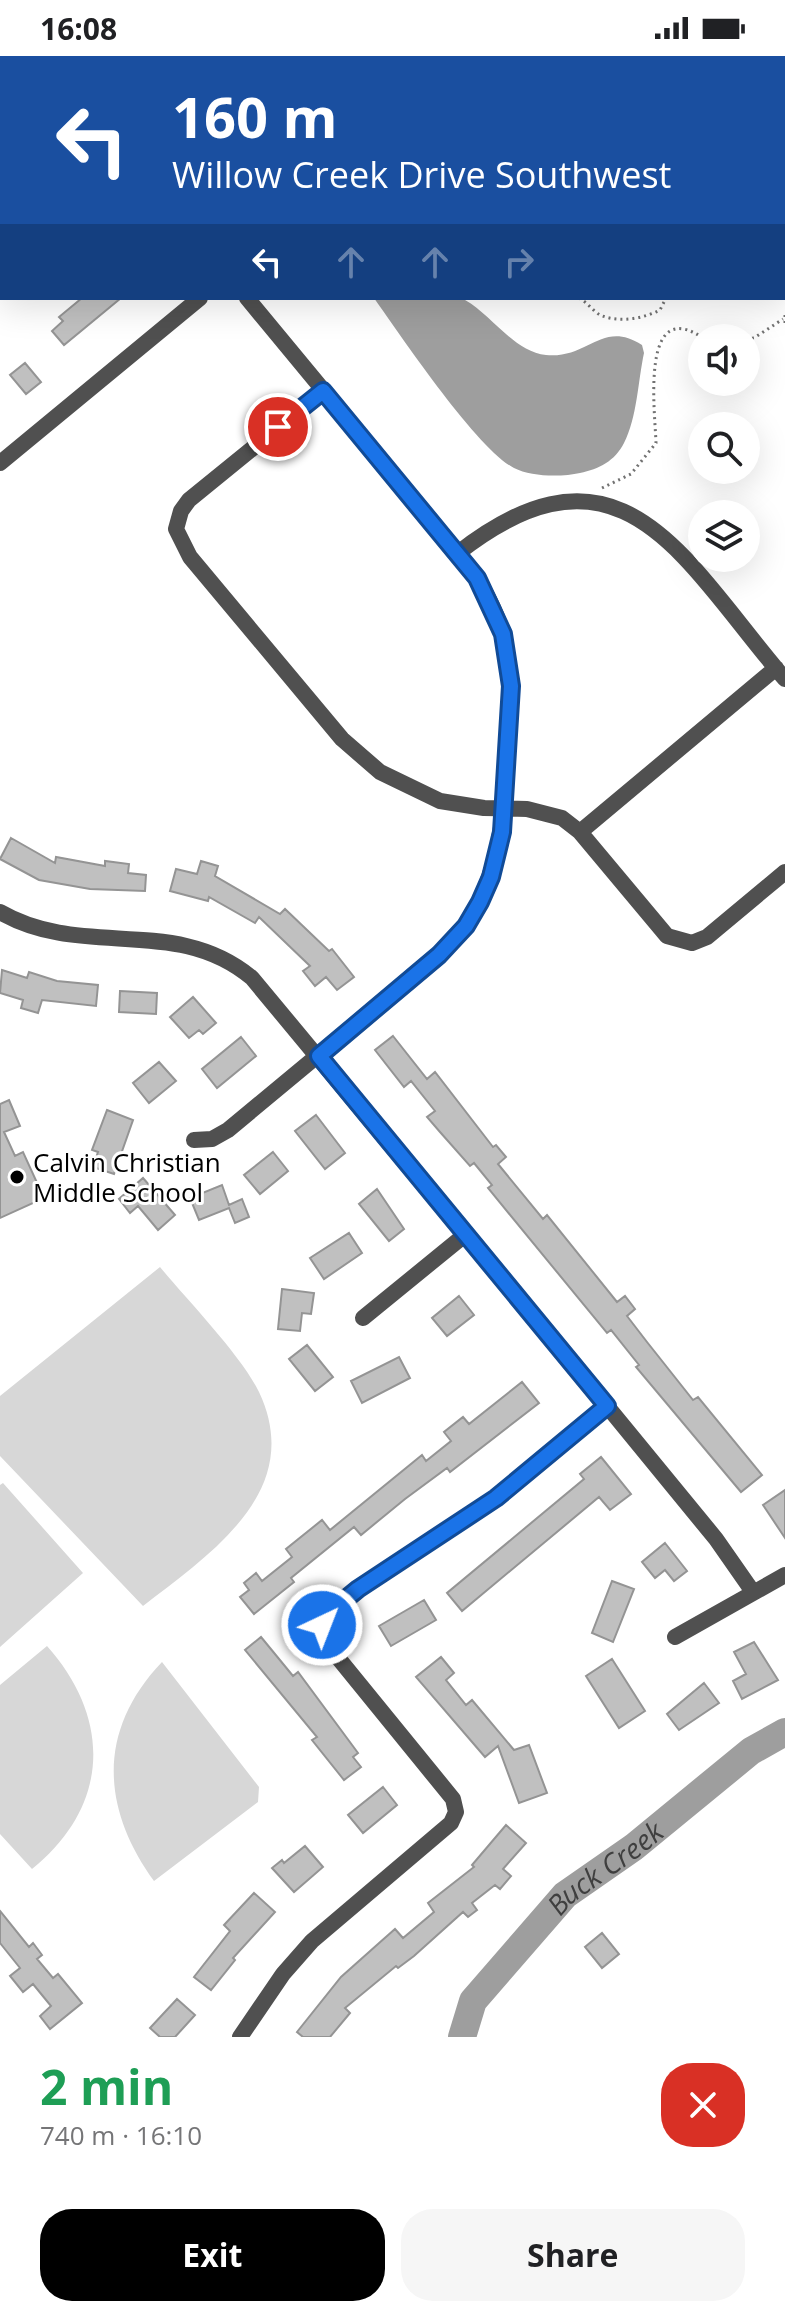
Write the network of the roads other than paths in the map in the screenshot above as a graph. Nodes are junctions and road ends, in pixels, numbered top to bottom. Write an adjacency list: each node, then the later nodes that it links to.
1 (198, 300): 4 (street)
2 (249, 300): 3 (street)
3 (323, 391): 5 (street); 7 (street)
4 (0, 463)
5 (458, 553): 6 (street); 7 (street)
6 (780, 674): 8 (street)
7 (505, 808): 8 (street); 11 (street)
8 (580, 832): 9 (street)
9 (785, 872)
10 (0, 912): 11 (street)
11 (319, 1056): 12 (street); 13 (street)
12 (194, 1140)
13 (466, 1234): 14 (street); 15 (street)
14 (363, 1318)
15 (607, 1406): 17 (street); 19 (street)
16 (785, 1575): 17 (street)
17 (753, 1592): 18 (street)
18 (675, 1637)
19 (240, 2037)

